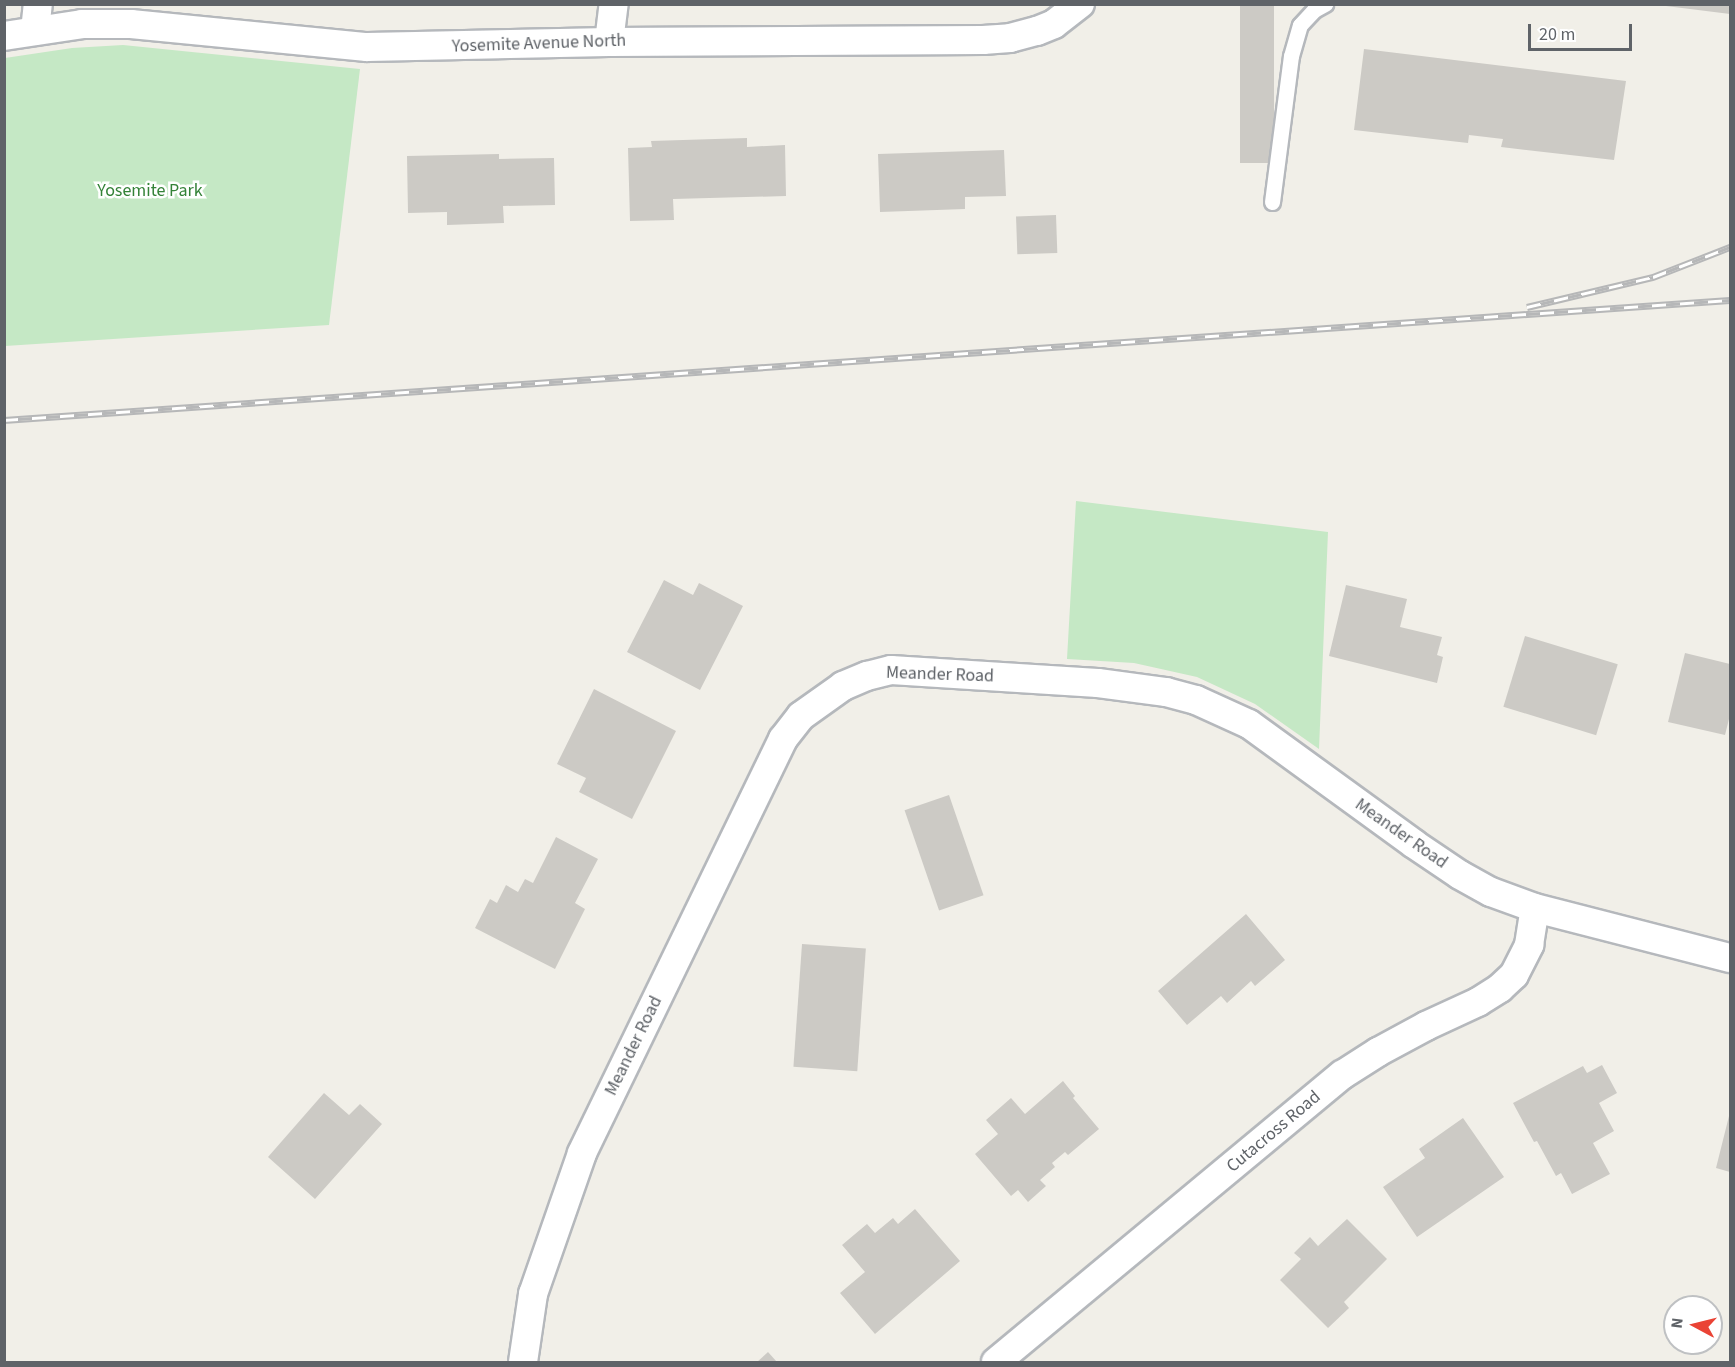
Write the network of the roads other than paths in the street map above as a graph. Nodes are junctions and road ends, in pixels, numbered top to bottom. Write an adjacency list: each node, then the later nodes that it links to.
1 (614, 4): 6 (street)
2 (1325, 4): 7 (lane)
3 (1076, 9): 6 (street, Yosemite Avenue North)
4 (37, 18): 5 (street, Yosemite Avenue North); 6 (street, Yosemite Avenue North)
5 (4, 36)
6 (609, 42)
7 (1272, 201)
8 (1535, 908): 9 (street, Meander Road); 10 (street, Meander Road); 11 (street, Cutacross Road)
9 (1731, 958)
10 (523, 1362)
11 (996, 1362)

